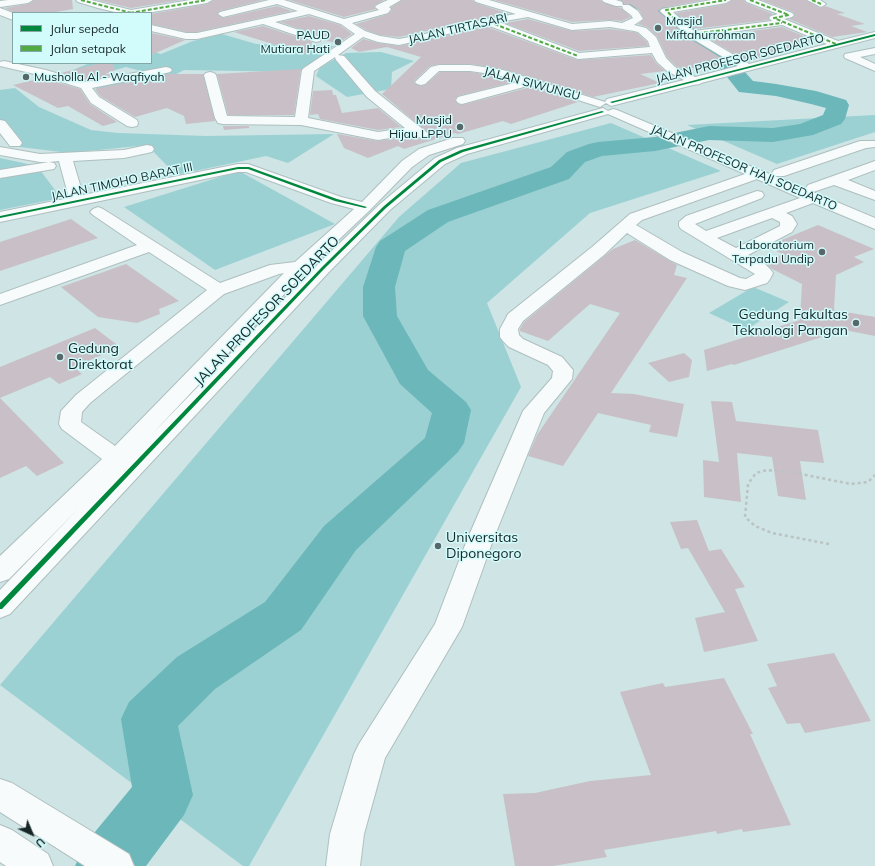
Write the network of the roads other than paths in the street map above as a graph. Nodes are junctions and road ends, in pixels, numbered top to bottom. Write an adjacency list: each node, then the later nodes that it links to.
1 (28, 0): 10 (street)
2 (81, 0): 13 (street)
3 (207, 0): 14 (street)
4 (396, 0): 19 (street)
5 (479, 0): 16 (street)
6 (607, 0): 22 (street)
7 (724, 0): 25 (street)
8 (750, 0): 21 (street)
9 (276, 1): 12 (street, JALAN TIRTASARI); 15 (street)
10 (0, 4)
11 (0, 11): 17 (street)
12 (310, 11): 18 (street); 19 (street, JALAN TIRTASARI)
13 (127, 12)
14 (137, 12)
15 (224, 14)
16 (529, 14): 20 (street, JALAN TIRTASARI); 22 (street)
17 (12, 17)
18 (266, 22): 23 (street); 27 (street)
19 (344, 22): 24 (street, JALAN TIRTASARI)
20 (489, 22): 24 (street, JALAN TIRTASARI); 29 (street)
21 (784, 22): 25 (street); 30 (street)
22 (624, 26): 29 (street)
23 (152, 28)
24 (361, 33): 46 (street)
25 (692, 34): 36 (street)
26 (875, 36): 30 (street, JALAN PROFESOR SOEDARTO)
27 (316, 39)
28 (875, 43): 30 (street, JALAN PROFESOR SOEDARTO)
29 (656, 50): 41 (street)
30 (843, 50): 31 (street); 34 (street); 36 (street, JALAN PROFESOR SOEDARTO)
31 (875, 52): 34 (street)
32 (340, 58): 49 (street)
33 (6, 63): 42 (street)
34 (875, 67)
35 (166, 70): 42 (street)
36 (746, 71): 38 (street, JALAN PROFESOR SOEDARTO)
37 (210, 75): 46 (street)
38 (720, 79): 41 (street, JALAN PROFESOR SOEDARTO); 45 (street, JALAN PROFESOR SOEDARTO)
39 (421, 82): 40 (street, JALAN SIWUNGU)
40 (530, 82): 43 (street); 44 (street, JALAN SIWUNGU)
41 (696, 82): 44 (street, JALAN PROFESOR SOEDARTO)
42 (85, 86): 47 (street)
43 (462, 100)
44 (604, 108): 45 (street); 50 (street, JALAN PROFESOR HAJI SOEDARTO); 55 (street, JALAN PROFESOR SOEDARTO)
45 (625, 108): 50 (street, JALAN PROFESOR HAJI SOEDARTO)
46 (301, 122): 49 (street)
47 (132, 123)
48 (0, 124): 51 (street)
49 (415, 130): 55 (street)
50 (673, 134): 53 (street, JALAN PROFESOR HAJI SOEDARTO)
51 (15, 143)
52 (874, 144): 61 (street)
53 (703, 146): 60 (street, JALAN PROFESOR HAJI SOEDARTO); 61 (street)
54 (147, 148): 57 (street)
55 (447, 150): 67 (street, JALAN PROFESOR SOEDARTO); 78 (street, JALAN PROFESOR SOEDARTO)
56 (0, 151): 57 (street)
57 (66, 160): 59 (street); 66 (street)
58 (875, 165): 62 (street)
59 (0, 174)
60 (758, 174): 63 (street, JALAN PROFESOR HAJI SOEDARTO); 73 (street)
61 (779, 174): 63 (street)
62 (834, 180): 63 (street); 64 (street)
63 (813, 193): 69 (street); 70 (street); 72 (street, JALAN PROFESOR HAJI SOEDARTO)
64 (873, 194)
65 (757, 195): 74 (street)
66 (77, 201): 67 (street, JALAN TIMOHO BARAT III); 71 (street, JALAN TIMOHO BARAT III)
67 (365, 207): 77 (street, JALAN PROFESOR SOEDARTO)
68 (98, 212): 75 (street)
69 (773, 213): 74 (street); 76 (street)
70 (875, 214)
71 (0, 217)
72 (875, 224)
73 (626, 225): 76 (street); 88 (street)
74 (710, 235): 76 (street)
75 (150, 246): 79 (street); 80 (street)
76 (744, 252)
77 (302, 265): 78 (street); 79 (street); 81 (street, JALAN PROFESOR SOEDARTO)
78 (323, 268): 83 (street, JALAN PROFESOR SOEDARTO)
79 (218, 290): 81 (street)
80 (0, 300)
81 (116, 458): 82 (street, JALAN PROFESOR SOEDARTO)
82 (0, 572)
83 (0, 607)
84 (0, 794): 87 (street)
85 (0, 842): 86 (street)
86 (36, 866)
87 (117, 866)
88 (343, 866)

